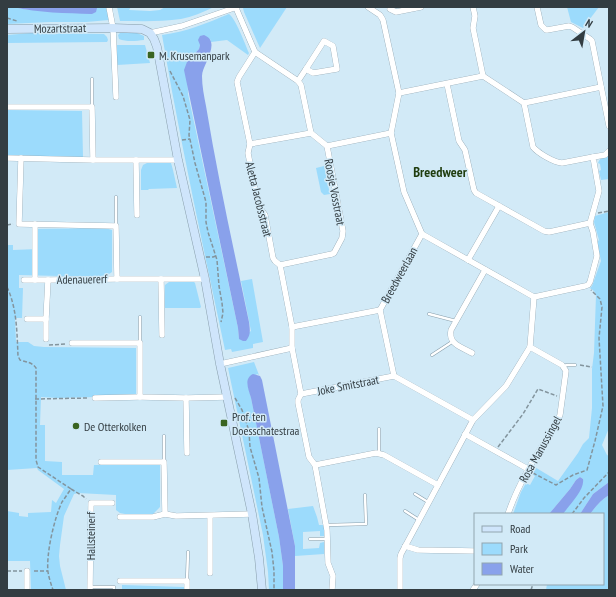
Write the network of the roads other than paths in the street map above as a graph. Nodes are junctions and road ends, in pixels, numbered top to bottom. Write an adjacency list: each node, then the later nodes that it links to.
1 (109, 7): 9 (street)
2 (236, 7): 11 (street); 12 (street)
3 (368, 7): 8 (street)
4 (421, 7): 7 (street)
5 (473, 7): 14 (street)
6 (537, 7): 18 (street)
7 (391, 8): 8 (street)
8 (382, 17): 19 (street, Breedweerlaan)
9 (114, 28): 10 (street, Mozartstraat); 11 (street, Mozartstraat); 20 (street)
10 (7, 29)
11 (150, 33): 35 (street)
12 (255, 52): 16 (street); 27 (street, Aletta Jacobsstraat)
13 (306, 68): 13 (street); 16 (street)
14 (482, 76): 17 (street); 21 (street)
15 (92, 79): 23 (lane)
16 (298, 81): 25 (street)
17 (446, 84): 19 (street); 37 (street)
18 (601, 87): 21 (street); 24 (street)
19 (399, 93): 26 (street, Breedweerlaan)
20 (116, 97)
21 (524, 103): 30 (street)
22 (7, 107): 23 (street)
23 (92, 107): 33 (street)
24 (609, 126)
25 (311, 133): 27 (street); 28 (street, Roosje Vosstraat)
26 (391, 133): 28 (street, Roosje Vosstraat); 42 (street, Breedweerlaan)
27 (250, 144): 44 (street, Aletta Jacobsstraat)
28 (327, 146): 44 (street, Roosje Vosstraat)
29 (609, 150): 30 (street)
30 (593, 157): 39 (street)
31 (7, 158): 32 (street)
32 (20, 158): 33 (street); 40 (street)
33 (93, 160): 34 (street)
34 (136, 160): 35 (street); 38 (street)
35 (178, 160): 48 (street)
36 (116, 197): 41 (lane)
37 (499, 206): 39 (street); 43 (street)
38 (137, 215)
39 (590, 223): 52 (street)
40 (35, 224): 41 (street); 50 (street)
41 (116, 226): 46 (street)
42 (422, 234): 43 (street); 53 (street, Breedweerlaan)
43 (468, 260): 45 (street)
44 (280, 265): 59 (street, Aletta Jacobsstraat)
45 (485, 270): 52 (street); 58 (street)
46 (117, 279): 47 (street, Adenauererf); 51 (street, Adenauererf)
47 (162, 279): 48 (street, Adenauererf); 60 (street)
48 (205, 279): 69 (street)
49 (24, 280): 50 (street, Adenauererf)
50 (35, 280): 51 (street, Adenauererf)
51 (48, 280): 56 (street, Adenauererf)
52 (534, 297): 65 (street)
53 (380, 310): 59 (street); 72 (street, Breedweerlaan)
54 (429, 314): 58 (lane)
55 (140, 316): 64 (lane)
56 (46, 319): 57 (street); 61 (street, Adenauererf)
57 (27, 320)
58 (456, 321): 62 (street)
59 (292, 327): 66 (street, Aletta Jacobsstraat)
60 (162, 335)
61 (46, 338)
62 (452, 341): 67 (street); 68 (lane)
63 (72, 343): 64 (street)
64 (140, 343): 74 (street)
65 (530, 347): 71 (street); 78 (street)
66 (292, 348): 69 (street); 73 (street, Aletta Jacobsstraat)
67 (472, 353)
68 (432, 355)
69 (220, 364): 75 (street)
70 (575, 365): 71 (lane)
71 (563, 366): 87 (street, Rosa Manussingel)
72 (394, 376): 73 (street, Joke Smitstraat); 78 (street)
73 (301, 394): 86 (street, Aletta Jacobsstraat)
74 (140, 397): 76 (street); 77 (street)
75 (227, 397): 77 (street); 96 (street)
76 (95, 398)
77 (186, 398): 82 (street)
78 (472, 420): 80 (street)
79 (379, 429): 83 (lane)
80 (465, 434): 87 (street); 88 (street)
81 (164, 436): 85 (lane)
82 (187, 453)
83 (379, 453): 86 (street); 88 (street)
84 (101, 462): 85 (street)
85 (164, 462): 95 (street)
86 (315, 465): 100 (street, Aletta Jacobsstraat)
87 (528, 470): 94 (street, Rosa Manussingel)
88 (438, 485): 91 (street)
89 (415, 494): 91 (lane)
90 (365, 495): 100 (lane)
91 (429, 502): 99 (street)
92 (112, 503): 110 (street, Hallsteinerf)
93 (405, 511): 99 (lane)
94 (508, 513)
95 (166, 514): 97 (street); 98 (street)
96 (252, 514): 97 (street); 114 (street)
97 (210, 516): 107 (street)
98 (120, 517)
99 (419, 520): 103 (street)
100 (326, 525): 102 (street, Aletta Jacobsstraat)
101 (310, 539): 102 (lane)
102 (328, 539): 115 (street, Aletta Jacobsstraat)
103 (405, 546): 104 (street); 116 (street)
104 (474, 551)
105 (188, 552): 109 (lane)
106 (27, 571): 111 (street)
107 (210, 573)
108 (120, 581): 109 (street)
109 (187, 581): 113 (street)
110 (90, 588): 112 (lane)
111 (27, 590)
112 (114, 590)
113 (187, 590)
114 (262, 590)
115 (332, 590)
116 (400, 590)

